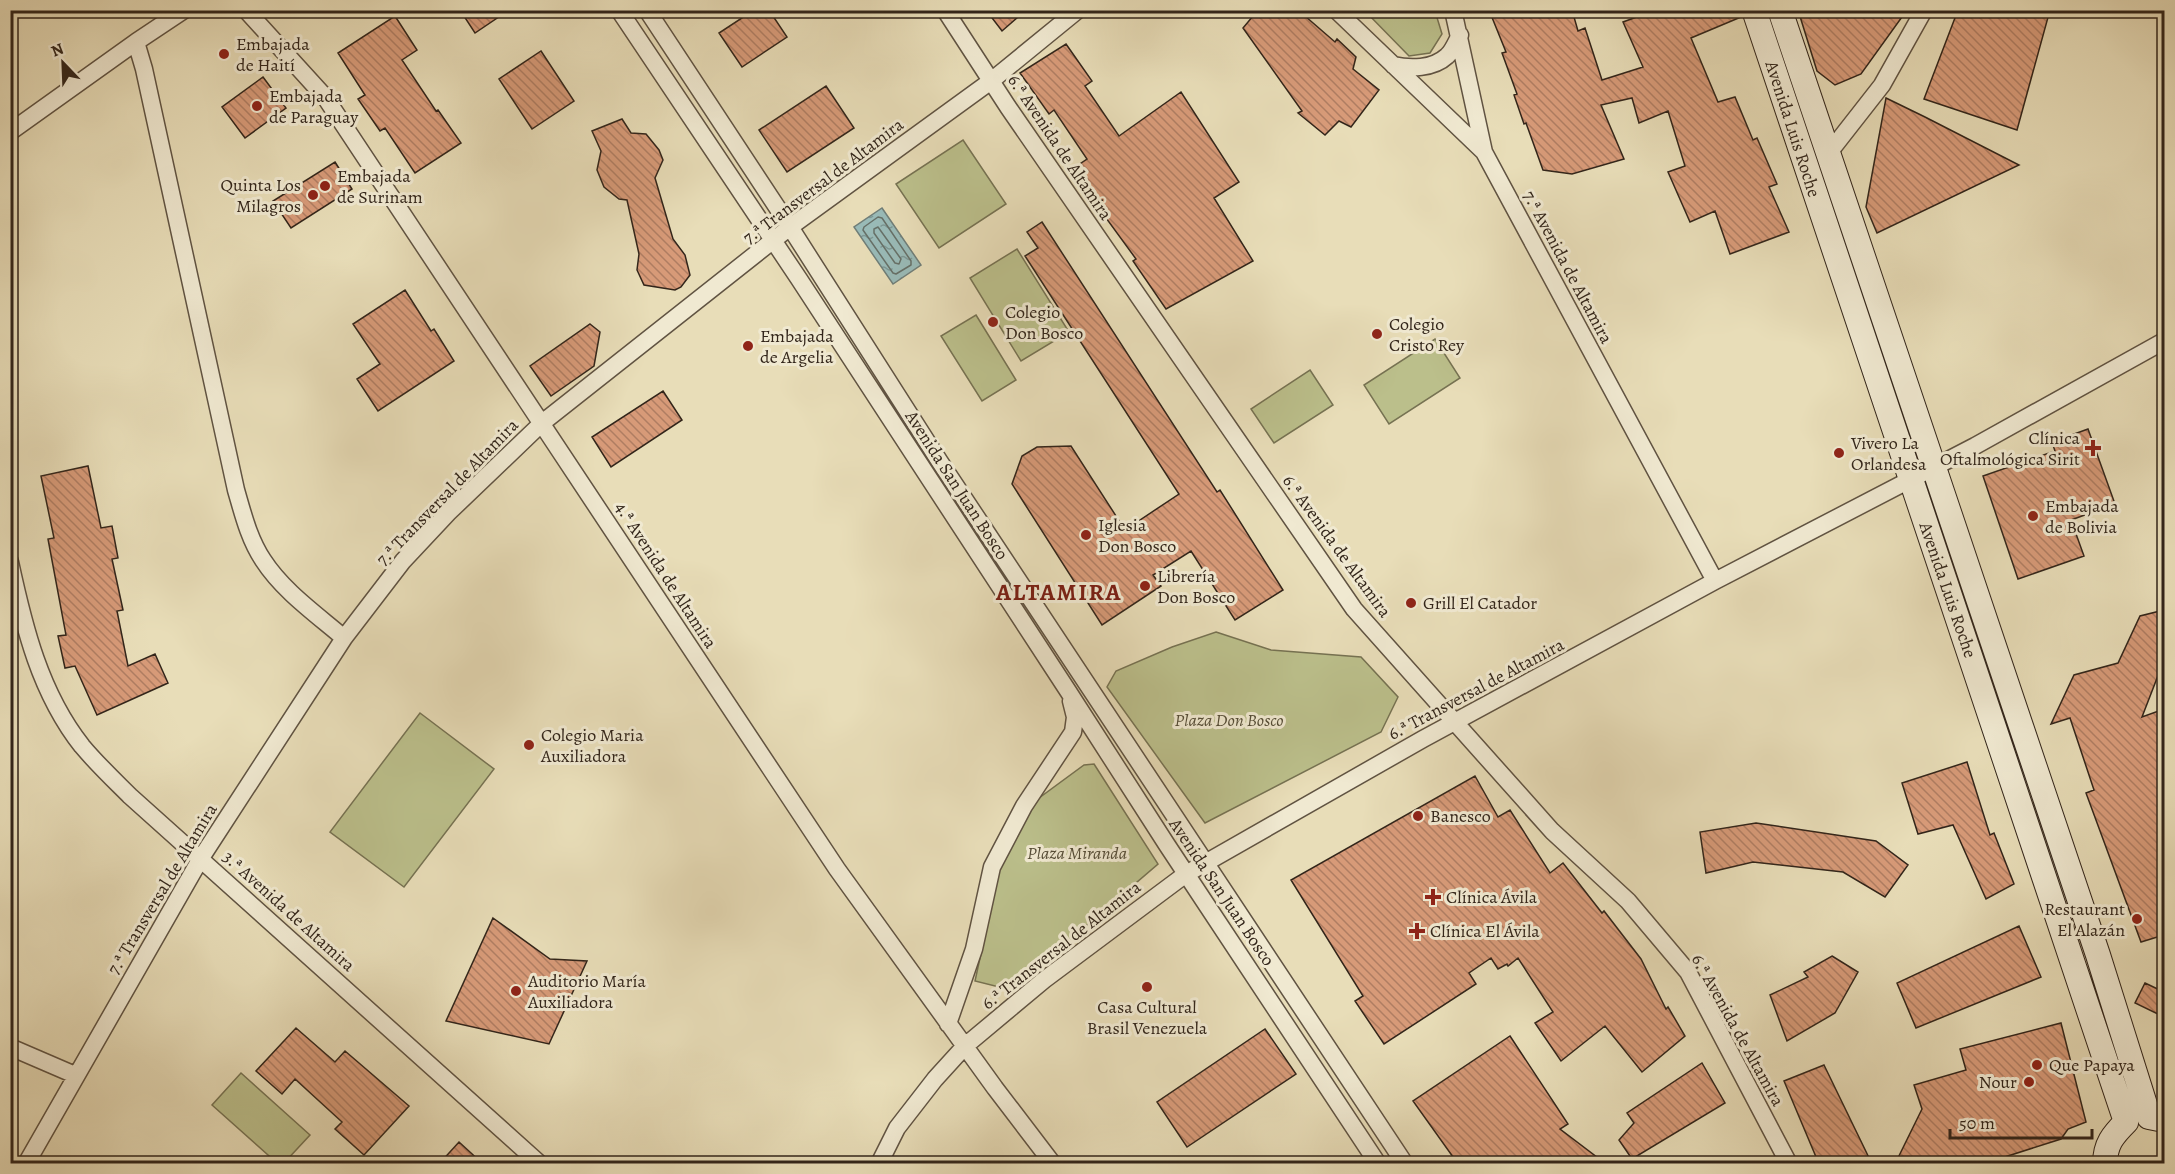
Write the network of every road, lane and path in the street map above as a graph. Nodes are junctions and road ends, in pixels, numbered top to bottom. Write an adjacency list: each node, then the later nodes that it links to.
1 (184, 10): 13 (street)
2 (246, 10): 22 (street, 4.ª Avenida de Altamira)
3 (619, 10): 20 (street, Avenida San Juan Bosco)
4 (647, 10): 19 (street, Avenida San Juan Bosco)
5 (945, 10): 15 (street, 6.ª Avenida de Altamira)
6 (1078, 10): 15 (street, 7.ª Transversal de Altamira)
7 (1336, 10): 14 (street, 7.ª Avenida de Altamira)
8 (1453, 10): 12 (street)
9 (1754, 10): 24 (main road, Avenida Luis Roche)
10 (1780, 10): 18 (main road, Avenida Luis Roche)
11 (1924, 10): 18 (street)
12 (1460, 35): 14 (street); 17 (street)
13 (136, 42): 16 (street); 27 (street)
14 (1393, 65): 17 (street, 7.ª Avenida de Altamira)
15 (991, 81): 19 (street, 7.ª Transversal de Altamira); 29 (street, 6.ª Avenida de Altamira)
16 (10, 132)
17 (1484, 152): 26 (street, 7.ª Avenida de Altamira)
18 (1828, 154): 23 (main road, Avenida Luis Roche)
19 (790, 227): 20 (street, 7.ª Transversal de Altamira); 31 (street, Avenida San Juan Bosco)
20 (773, 240): 22 (street, 7.ª Transversal de Altamira); 28 (street, Avenida San Juan Bosco)
21 (2164, 341): 23 (street, 6.ª Transversal de Altamira)
22 (542, 423): 27 (street, 7.ª Transversal de Altamira); 33 (street, 4.ª Avenida de Altamira)
23 (1934, 467): 24 (street, 6.ª Transversal de Altamira); 37 (main road, Avenida Luis Roche)
24 (1911, 479): 26 (street, 6.ª Transversal de Altamira); 45 (main road, Avenida Luis Roche)
25 (10, 562): 30 (street, 3.ª Avenida de Altamira)
26 (1715, 581): 29 (street, 6.ª Transversal de Altamira)
27 (344, 638): 30 (street, 7.ª Transversal de Altamira)
28 (1068, 691): 32 (street, Avenida San Juan Bosco); 33 (street)
29 (1454, 723): 31 (street, 6.ª Transversal de Altamira); 44 (street, 6.ª Avenida de Altamira)
30 (201, 858): 36 (street, 7.ª Transversal de Altamira); 39 (street, 3.ª Avenida de Altamira)
31 (1205, 861): 32 (street, 6.ª Transversal de Altamira); 43 (street, Avenida San Juan Bosco)
32 (1186, 874): 34 (street, 6.ª Transversal de Altamira); 42 (street, Avenida San Juan Bosco)
33 (948, 1023): 34 (street, 4.ª Avenida de Altamira)
34 (965, 1046): 40 (street, 6.ª Transversal de Altamira); 41 (street, 4.ª Avenida de Altamira)
35 (10, 1047): 36 (street)
36 (75, 1076): 38 (street, 7.ª Transversal de Altamira)
37 (2164, 1120)
38 (26, 1164)
39 (540, 1164)
40 (879, 1164)
41 (1053, 1164)
42 (1378, 1164)
43 (1405, 1164)
44 (1789, 1164)
45 (2105, 1164)

